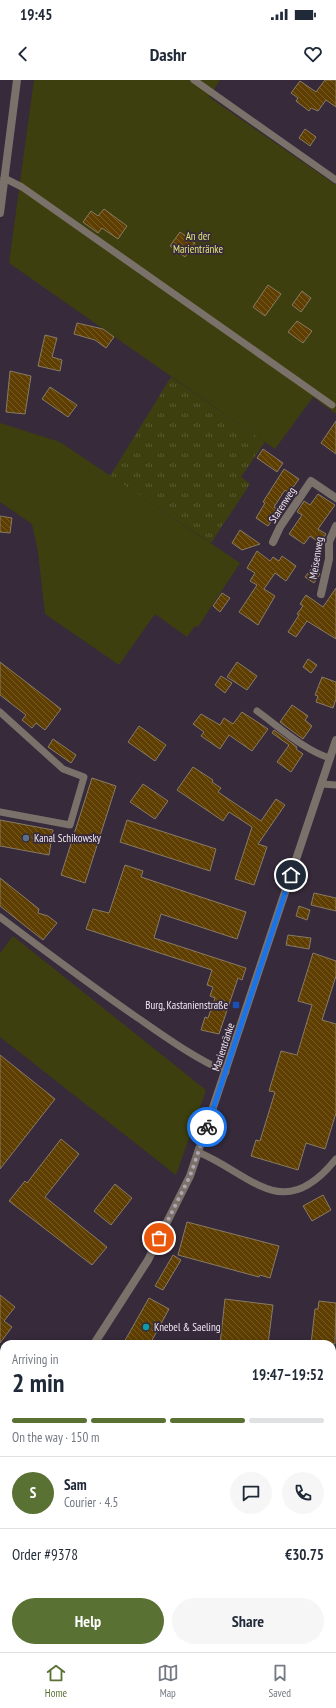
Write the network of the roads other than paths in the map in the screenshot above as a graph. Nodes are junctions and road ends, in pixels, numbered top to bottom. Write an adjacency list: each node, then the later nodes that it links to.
1 (17, 80): 3 (street)
2 (194, 80): 4 (lane)
3 (4, 178): 5 (street); 6 (lane)
4 (336, 180)
5 (0, 213)
6 (332, 405)
7 (336, 498): 9 (street, Starenweg)
8 (336, 526): 10 (street, Meisenweg)
9 (273, 542)
10 (321, 594)
11 (257, 711): 14 (lane)
12 (0, 712): 17 (lane)
13 (336, 740): 14 (street, Marientränke)
14 (330, 758): 15 (street, Marientränke)
15 (322, 784): 16 (lane); 19 (street, Marientränke)
16 (336, 785)
17 (0, 812)
18 (0, 917): 19 (lane)
19 (226, 1072): 20 (street, Marientränke)
20 (198, 1152): 21 (lane); 22 (street, Marientränke)
21 (336, 1159)
22 (97, 1340)

